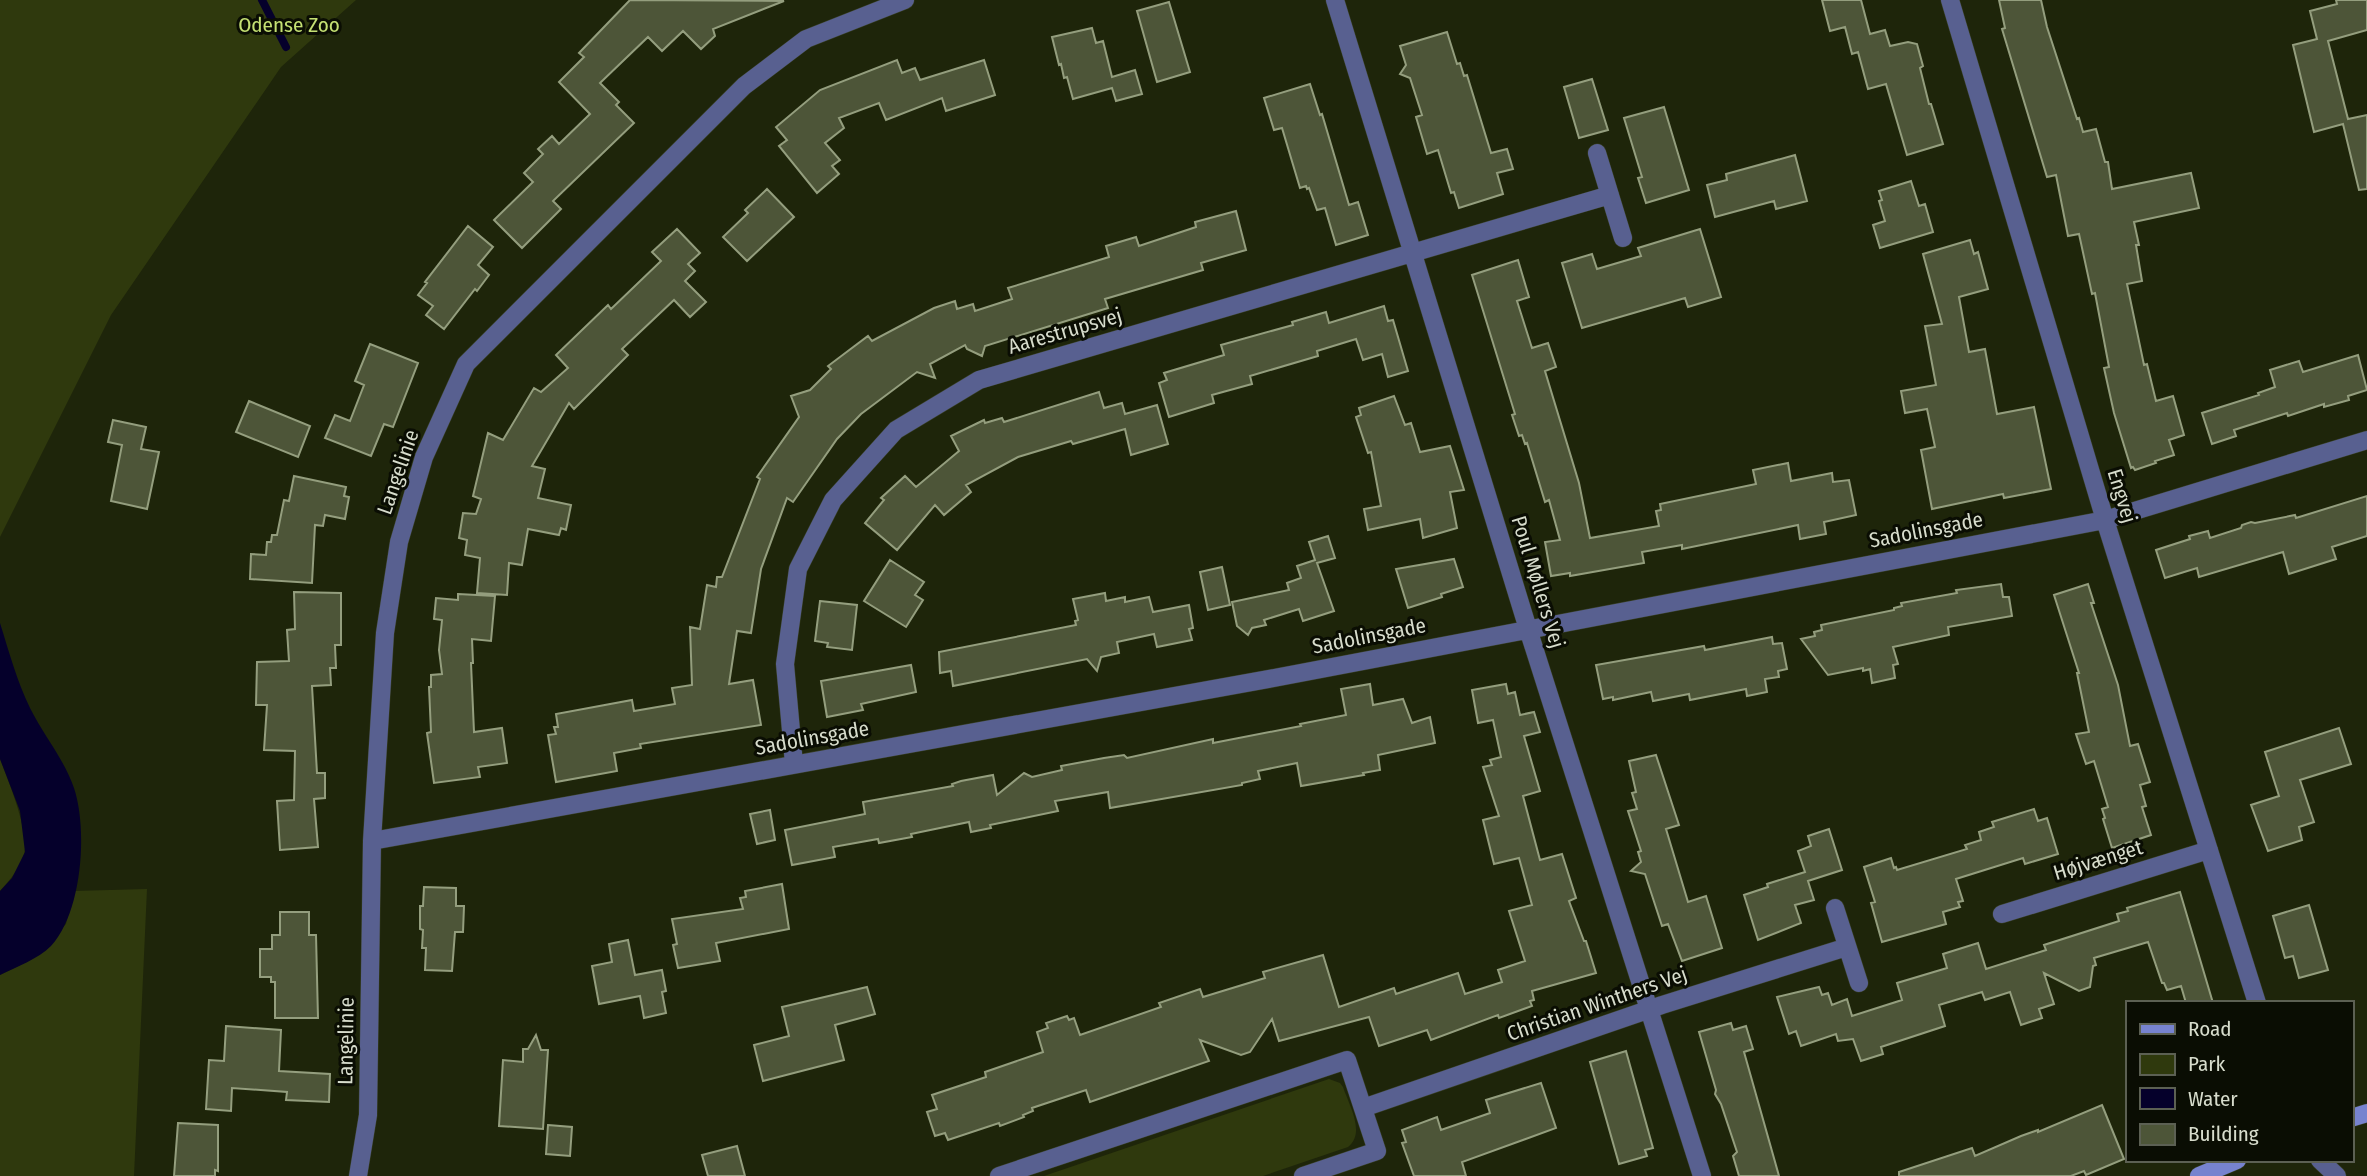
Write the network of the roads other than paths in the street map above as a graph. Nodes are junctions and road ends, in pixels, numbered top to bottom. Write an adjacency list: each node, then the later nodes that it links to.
1 (905, 0): 12 (street, Langelinie)
2 (1335, 0): 7 (street, Poul Møllers Vej)
3 (1950, 0): 9 (street, Engvej)
4 (1597, 153): 5 (street)
5 (1610, 195): 6 (street); 7 (street, Aarestrupsvej)
6 (1623, 238)
7 (1413, 252): 10 (street, Poul Møllers Vej); 11 (street, Aarestrupsvej)
8 (2367, 440): 9 (street, Sadolinsgade)
9 (2105, 520): 10 (street, Sadolinsgade); 13 (street, Engvej)
10 (1528, 629): 11 (street, Sadolinsgade); 19 (street, Poul Møllers Vej)
11 (794, 764): 12 (street, Sadolinsgade)
12 (372, 841): 23 (street, Langelinie)
13 (2209, 850): 15 (street, Højvænget); 18 (street, Engvej)
14 (1835, 908): 16 (street)
15 (2001, 914)
16 (1847, 947): 17 (street); 19 (street, Christian Winthers Vej)
17 (1859, 983)
18 (2256, 1001)
19 (1649, 1009): 20 (street, Christian Winthers Vej); 26 (street, Poul Møllers Vej)
20 (1363, 1108): 24 (street); 25 (street)
21 (2231, 1162): 27 (street)
22 (2322, 1162): 28 (street)
23 (358, 1176)
24 (999, 1176)
25 (1303, 1176)
26 (1702, 1176)
27 (2199, 1176)
28 (2337, 1176)

